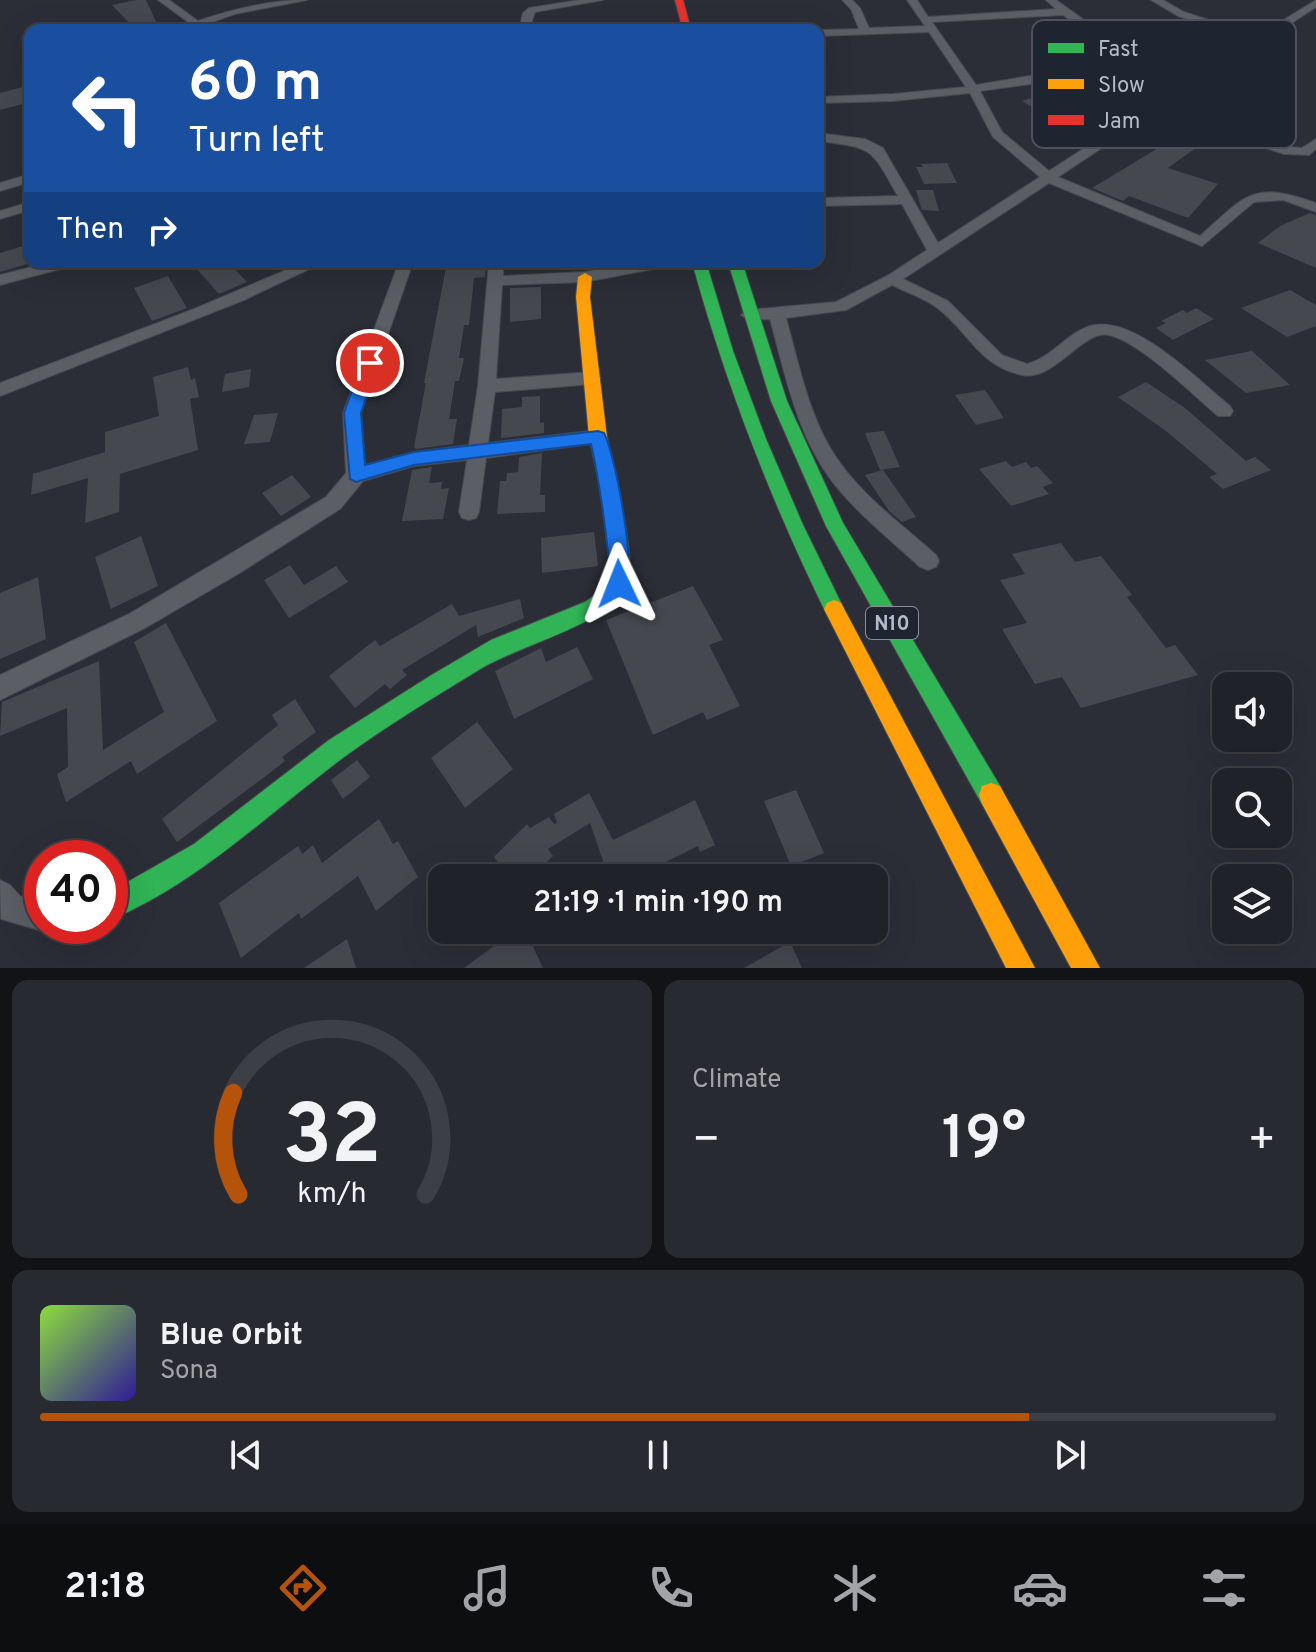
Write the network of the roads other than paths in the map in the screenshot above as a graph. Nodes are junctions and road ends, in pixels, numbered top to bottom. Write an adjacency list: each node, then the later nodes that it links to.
1 (163, 0): 15 (street)
2 (302, 0): 16 (street)
3 (598, 0): 17 (street)
4 (665, 0): 18 (main road)
5 (679, 0): 19 (main road)
6 (847, 0): 21 (street)
7 (912, 0): 20 (street)
8 (1051, 0): 11 (street)
9 (1156, 0): 13 (street)
10 (1316, 3): 14 (street)
11 (1064, 12): 12 (street); 20 (street)
12 (1075, 20)
13 (1199, 20)
14 (1290, 20)
15 (197, 24)
16 (207, 24)
17 (525, 24)
18 (669, 24)
19 (685, 24)
20 (927, 24): 21 (street); 24 (street)
21 (865, 31): 22 (street)
22 (824, 33)
23 (1032, 77): 24 (street)
24 (973, 89): 25 (street); 30 (street)
25 (824, 100)
26 (824, 138): 33 (street)
27 (1316, 143): 29 (street)
28 (1095, 148): 30 (street)
29 (1279, 148)
30 (1049, 178): 36 (street); 38 (street)
31 (24, 180): 32 (street)
32 (0, 187)
33 (907, 200): 34 (street); 38 (street)
34 (824, 202)
35 (24, 208): 37 (street)
36 (1316, 208)
37 (0, 215)
38 (935, 251): 47 (street)
39 (47, 268): 48 (street)
40 (304, 268): 54 (street)
41 (404, 268): 60 (street)
42 (495, 268): 49 (street)
43 (632, 268): 46 (street)
44 (700, 268): 56 (main road, N10)
45 (737, 268): 51 (main road, N10)
46 (585, 277): 49 (street); 52 (main road)
47 (892, 279): 50 (street); 57 (street)
48 (0, 280)
49 (494, 281): 53 (street)
50 (777, 313): 51 (street); 62 (street)
51 (749, 315): 55 (main road, N10)
52 (592, 378): 53 (street); 58 (main road)
53 (487, 386): 59 (street)
54 (0, 390)
55 (779, 401): 56 (main road); 68 (main road, N10)
56 (745, 403): 67 (main road, N10)
57 (1224, 411)
58 (598, 437): 59 (street); 65 (main road)
59 (476, 450): 60 (street); 61 (street)
60 (356, 475): 63 (street)
61 (469, 512)
62 (928, 561)
63 (0, 688)
64 (0, 895): 66 (street)
65 (128, 897)
66 (24, 912)
67 (1021, 968)
68 (1086, 968)

